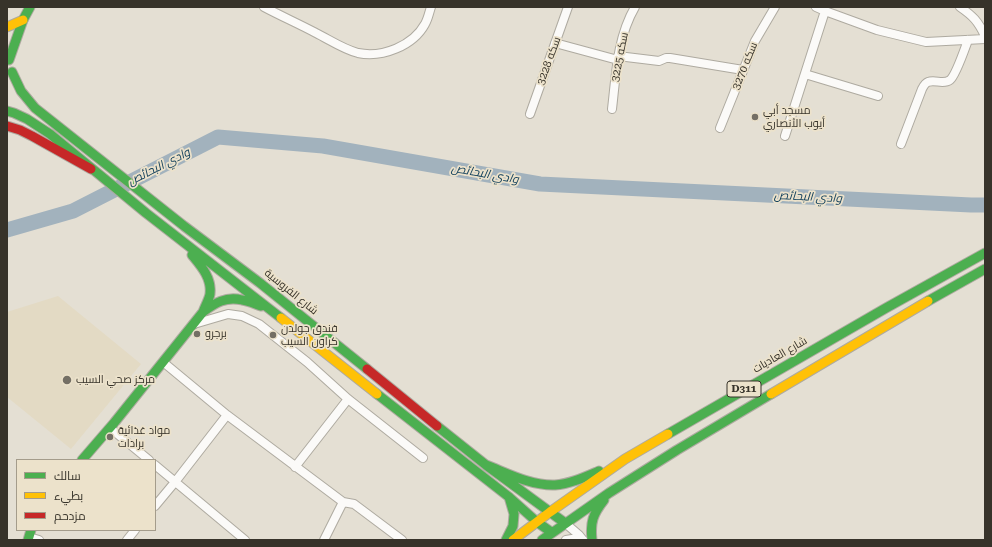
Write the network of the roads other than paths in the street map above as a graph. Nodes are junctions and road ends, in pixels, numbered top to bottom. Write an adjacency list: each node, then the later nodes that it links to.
1 (30, 7): 10 (main road)
2 (264, 7): 3 (street)
3 (431, 7)
4 (568, 7): 14 (street, سكه 3228)
5 (635, 7): 16 (street, سكه 3225)
6 (775, 7): 17 (street, سكه 3270)
7 (816, 7): 9 (street)
8 (960, 7): 12 (street)
9 (826, 11): 13 (street); 19 (street)
10 (23, 20): 11 (main road); 15 (main road)
11 (7, 27)
12 (985, 37): 13 (street)
13 (968, 40): 28 (street)
14 (555, 43): 16 (street); 24 (street, سكه 3228)
15 (8, 58): 18 (main road)
16 (618, 58): 17 (street); 22 (street, سكه 3225)
17 (743, 70): 26 (street, سكه 3270)
18 (12, 72): 20 (main road); 44 (main road, شارع الفروسية)
19 (805, 74): 21 (street); 27 (street)
20 (10, 84)
21 (878, 96)
22 (612, 109)
23 (7, 111): 29 (main road)
24 (530, 114)
25 (7, 126): 29 (main road)
26 (720, 128)
27 (785, 136)
28 (901, 144)
29 (91, 169): 30 (main road)
30 (186, 244): 33 (main road); 34 (main road)
31 (985, 253): 43 (main road, شارع العاديات / D311)
32 (985, 269): 48 (main road, D311)
33 (267, 307): 34 (main road); 49 (main road)
34 (203, 312): 35 (main road)
35 (193, 324): 36 (main road); 37 (street)
36 (162, 362): 38 (street); 39 (main road)
37 (348, 399): 40 (street); 46 (street)
38 (227, 415): 46 (street); 47 (street)
39 (110, 428): 41 (main road); 42 (street)
40 (423, 458)
41 (83, 459)
42 (148, 459)
43 (625, 459): 44 (main road); 52 (main road, شارع العاديات / D311)
44 (486, 465): 52 (main road, شارع الفروسية)
45 (156, 466): 47 (street)
46 (295, 467): 50 (street)
47 (175, 482): 51 (street); 60 (street)
48 (609, 493): 54 (main road, D311); 69 (main road)
49 (509, 497): 53 (main road); 63 (main road)
50 (343, 502): 61 (street); 62 (street)
51 (156, 505)
52 (550, 512): 53 (main road, شارع العاديات / D311); 54 (main road, شارع الفروسية)
53 (537, 522): 56 (main road); 64 (main road, شارع العاديات / D311)
54 (565, 523): 56 (main road, D311); 68 (street)
55 (134, 531): 59 (street)
56 (551, 532): 65 (main road, D311); 66 (street)
57 (29, 536): 58 (street)
58 (39, 540)
59 (127, 540)
60 (245, 540)
61 (324, 540)
62 (402, 540)
63 (506, 540)
64 (513, 540)
65 (542, 540)
66 (563, 540)
67 (566, 540): 68 (street)
68 (583, 540)
69 (592, 540)

